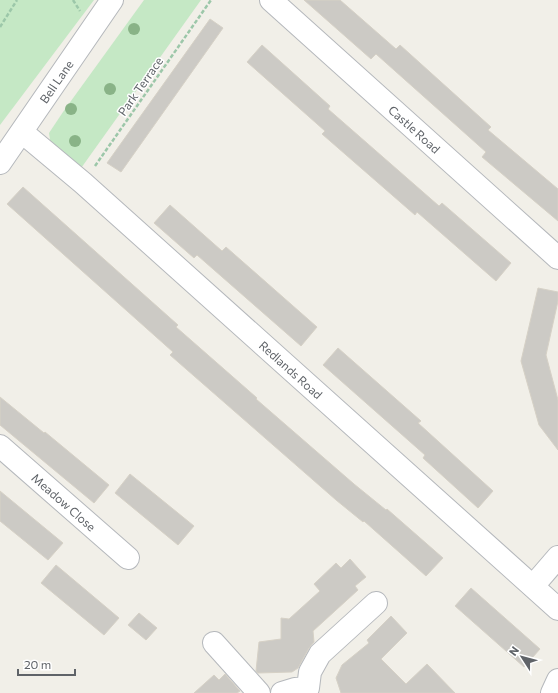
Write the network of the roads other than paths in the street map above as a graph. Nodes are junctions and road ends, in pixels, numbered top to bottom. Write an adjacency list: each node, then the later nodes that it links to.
1 (112, 0): 3 (street, Bell Lane)
2 (271, 0): 5 (street, Castle Road)
3 (22, 132): 4 (street, Bell Lane); 9 (street, Redlands Road)
4 (0, 163)
5 (558, 258)
6 (0, 446): 8 (street, Meadow Close)
7 (558, 557): 9 (street)
8 (128, 558)
9 (533, 586): 11 (street, Redlands Road)
10 (376, 603): 14 (street)
11 (558, 609)
12 (214, 643): 15 (street)
13 (558, 680): 17 (street)
14 (310, 690): 16 (street)
15 (259, 693)
16 (282, 693)
17 (552, 693)

